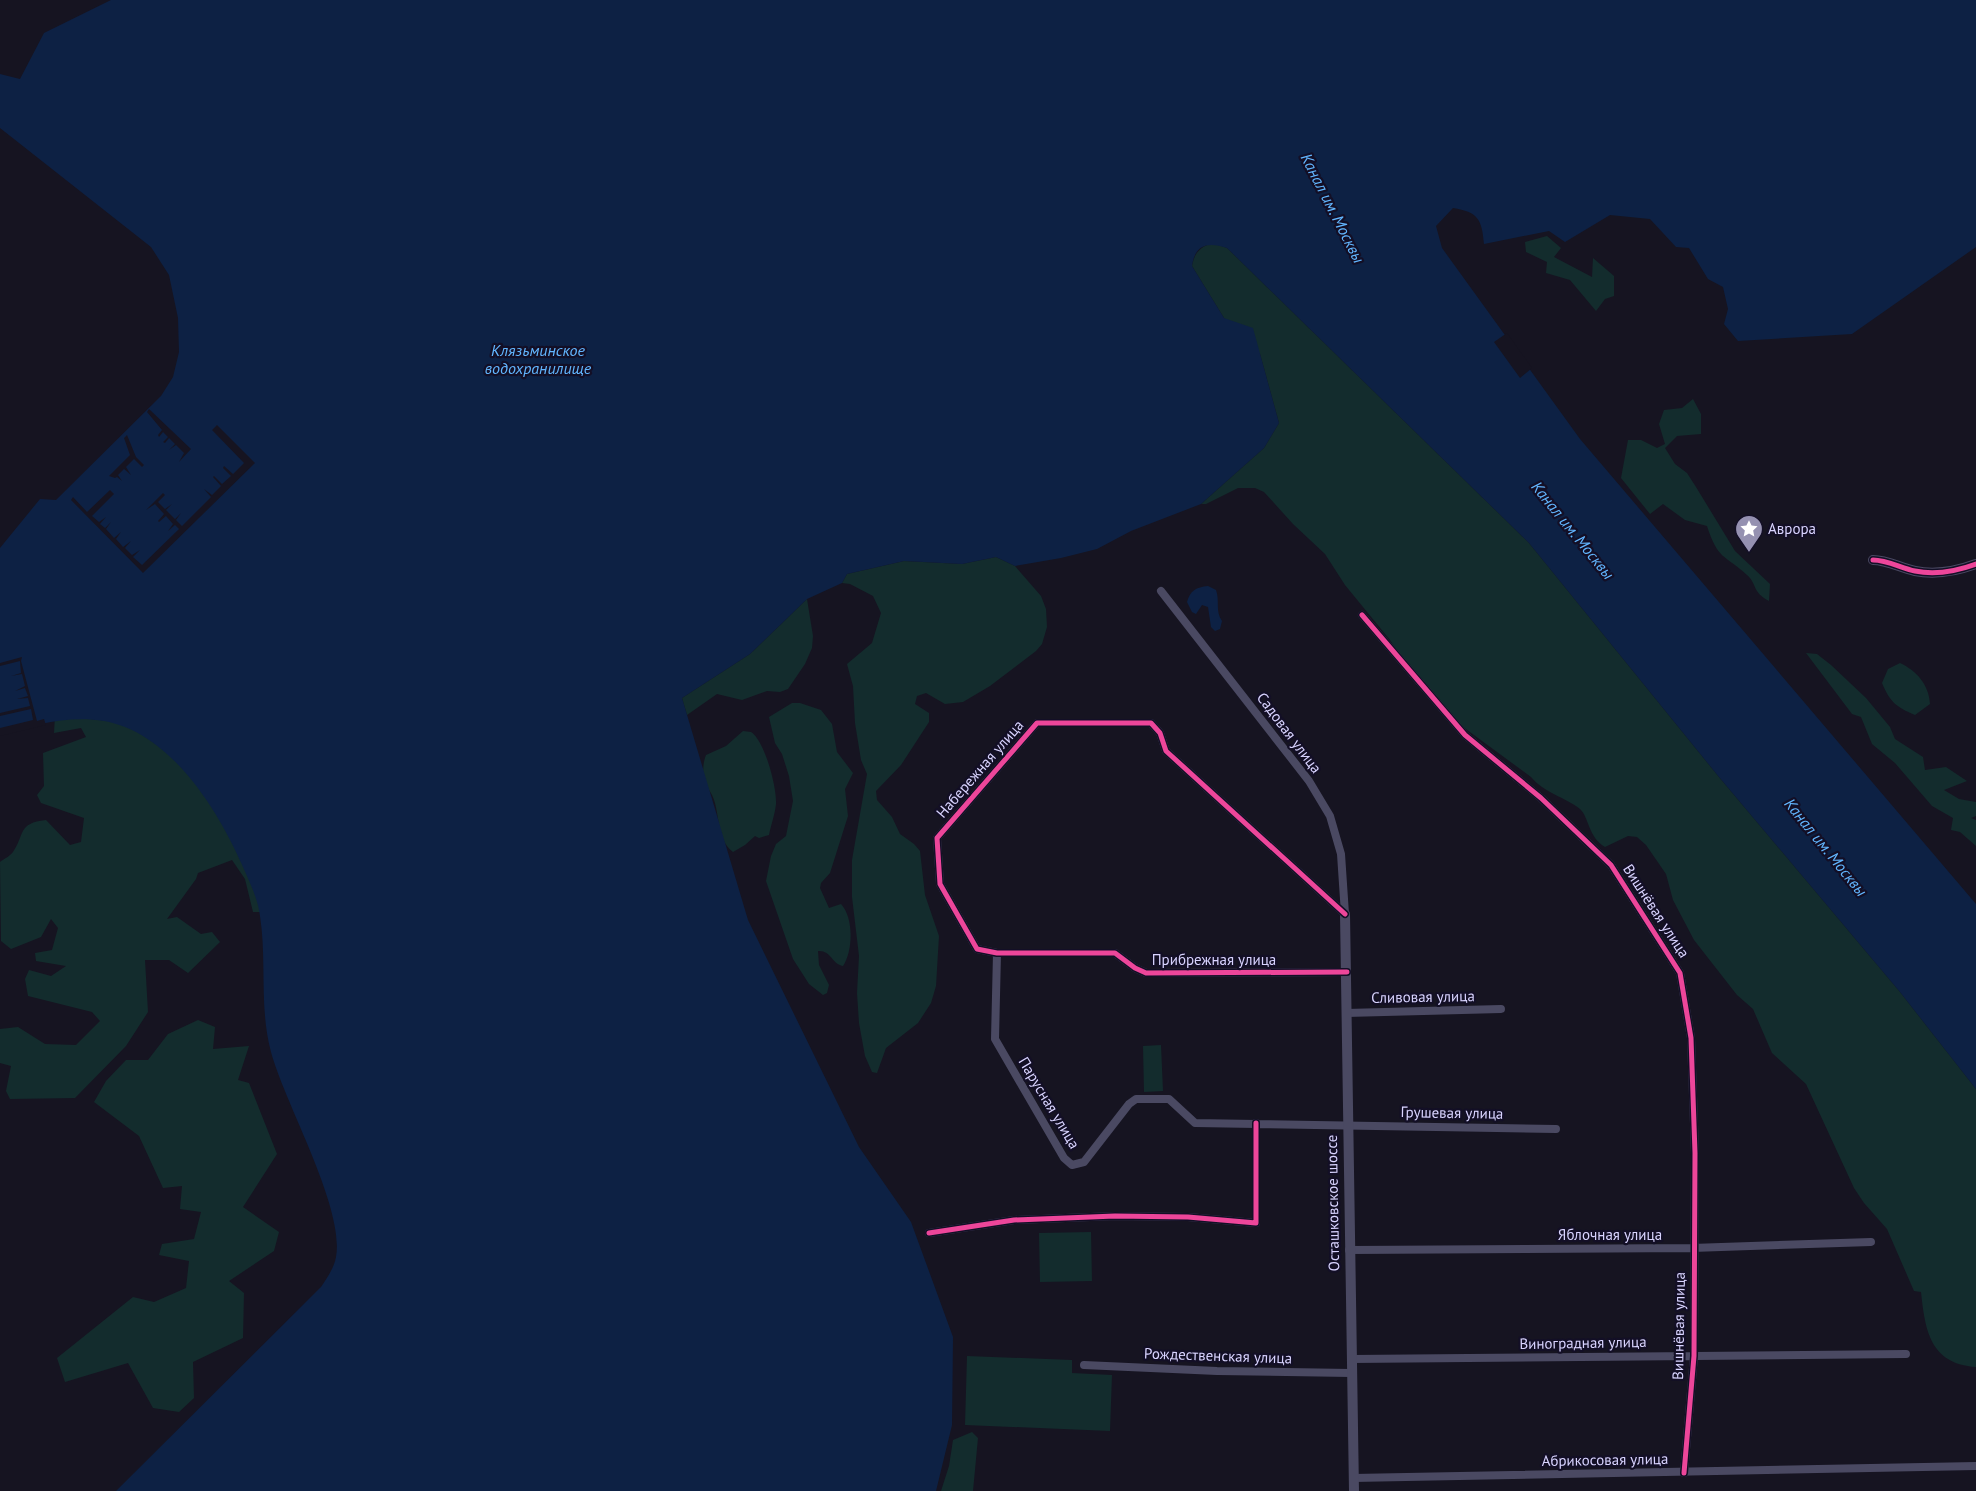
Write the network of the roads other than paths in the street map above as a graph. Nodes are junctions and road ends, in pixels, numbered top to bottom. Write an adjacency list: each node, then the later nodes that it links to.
1 (1873, 560): 2 (street)
2 (1976, 564)
3 (1160, 591): 5 (street, Садовая улица)
4 (1362, 616): 15 (street, Вишнёвая улица)
5 (1345, 914): 6 (street, Набережная улица); 7 (street, Осташковское шоссе)
6 (997, 953): 7 (street, Прибрежная улица); 10 (street, Парусная улица)
7 (1347, 972): 9 (street, Осташковское шоссе)
8 (1501, 1009): 9 (street, Сливовая улица)
9 (1346, 1012): 11 (street, Осташковское шоссе)
10 (1256, 1123): 11 (street, Парусная улица); 13 (street)
11 (1347, 1124): 12 (street, Грушевая улица); 16 (street, Осташковское шоссе)
12 (1556, 1128)
13 (929, 1233)
14 (1871, 1242): 15 (street, Яблочная улица)
15 (1692, 1248): 16 (street, Яблочная улица); 18 (street, Вишнёвая улица)
16 (1349, 1250): 19 (street, Осташковское шоссе)
17 (1906, 1354): 18 (street, Виноградная улица)
18 (1694, 1356): 19 (street, Виноградная улица); 23 (street, Вишнёвая улица)
19 (1351, 1359): 21 (street, Осташковское шоссе)
20 (1084, 1364): 21 (street, Рождественская улица)
21 (1351, 1373): 24 (street, Осташковское шоссе)
22 (1976, 1466): 23 (street, Абрикосовая улица)
23 (1684, 1473): 24 (street, Абрикосовая улица)
24 (1353, 1478): 25 (street, Осташковское шоссе)
25 (1354, 1491)

